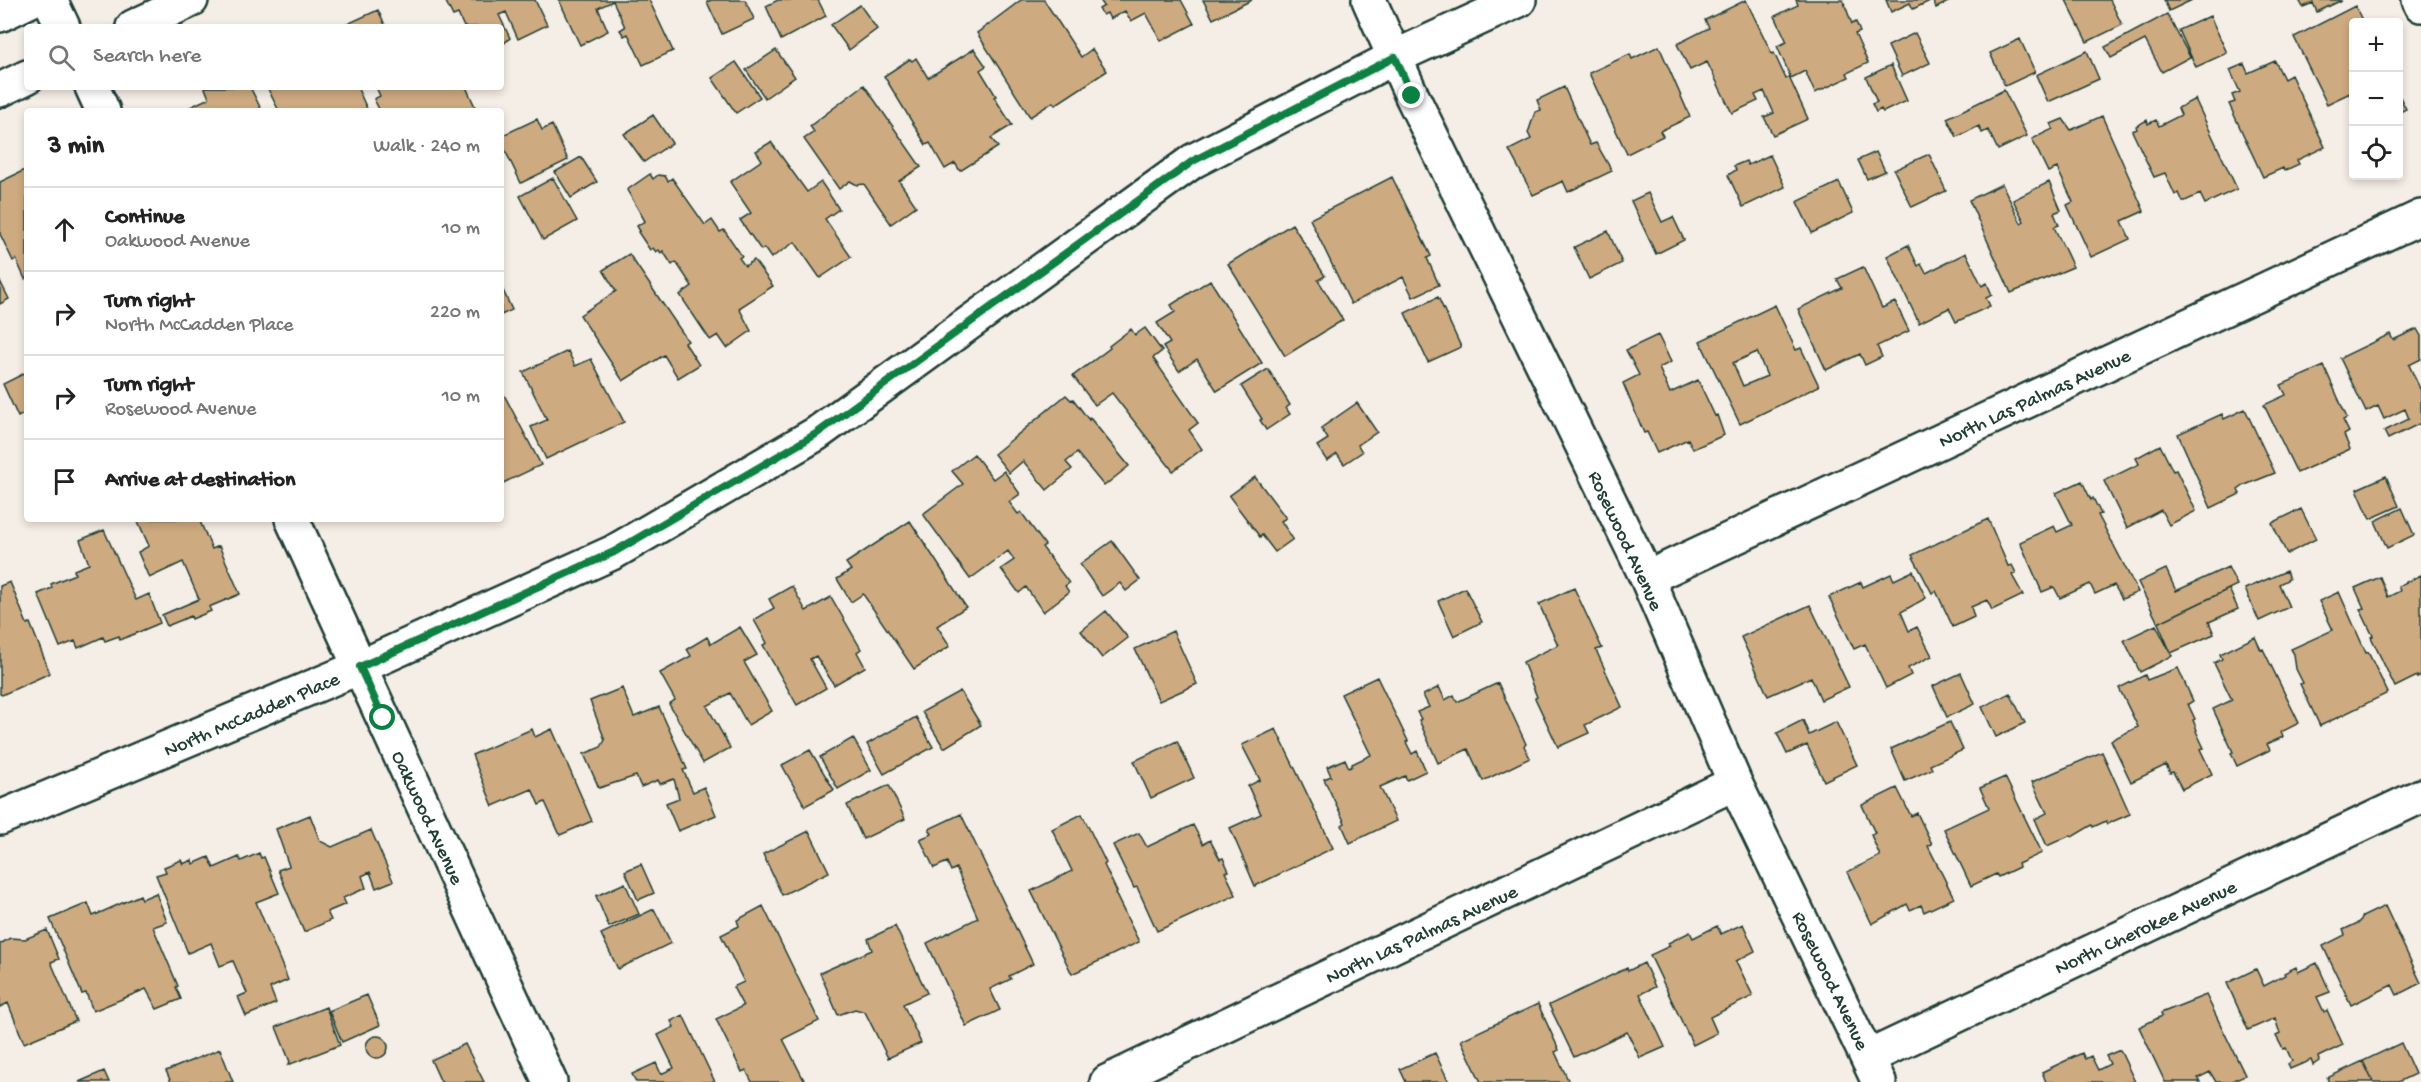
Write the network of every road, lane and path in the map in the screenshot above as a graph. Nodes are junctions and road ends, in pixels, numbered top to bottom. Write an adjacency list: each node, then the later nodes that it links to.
1 (31, 0): 8 (street)
2 (50, 0): 9 (street)
3 (190, 0): 10 (street)
4 (1369, 0): 11 (street, Rosewood Avenue)
5 (1519, 0): 11 (street, North McCadden Place)
6 (2419, 0): 7 (street)
7 (2421, 5)
8 (0, 15)
9 (62, 24)
10 (139, 24)
11 (1395, 57): 18 (street, Rosewood Avenue); 19 (street, North McCadden Place)
12 (24, 78): 13 (street)
13 (0, 90)
14 (93, 90): 15 (street)
15 (102, 108)
16 (2421, 217): 18 (street, North Las Palmas Avenue)
17 (293, 522): 19 (street, Oakwood Avenue)
18 (1647, 578): 20 (street, Rosewood Avenue)
19 (360, 667): 22 (street, North McCadden Place); 24 (street, Oakwood Avenue)
20 (1735, 783): 23 (street, Rosewood Avenue); 25 (street, North Las Palmas Avenue)
21 (2421, 796): 23 (street, North Cherokee Avenue)
22 (0, 818)
23 (1874, 1069)
24 (550, 1082)
25 (1107, 1082)

